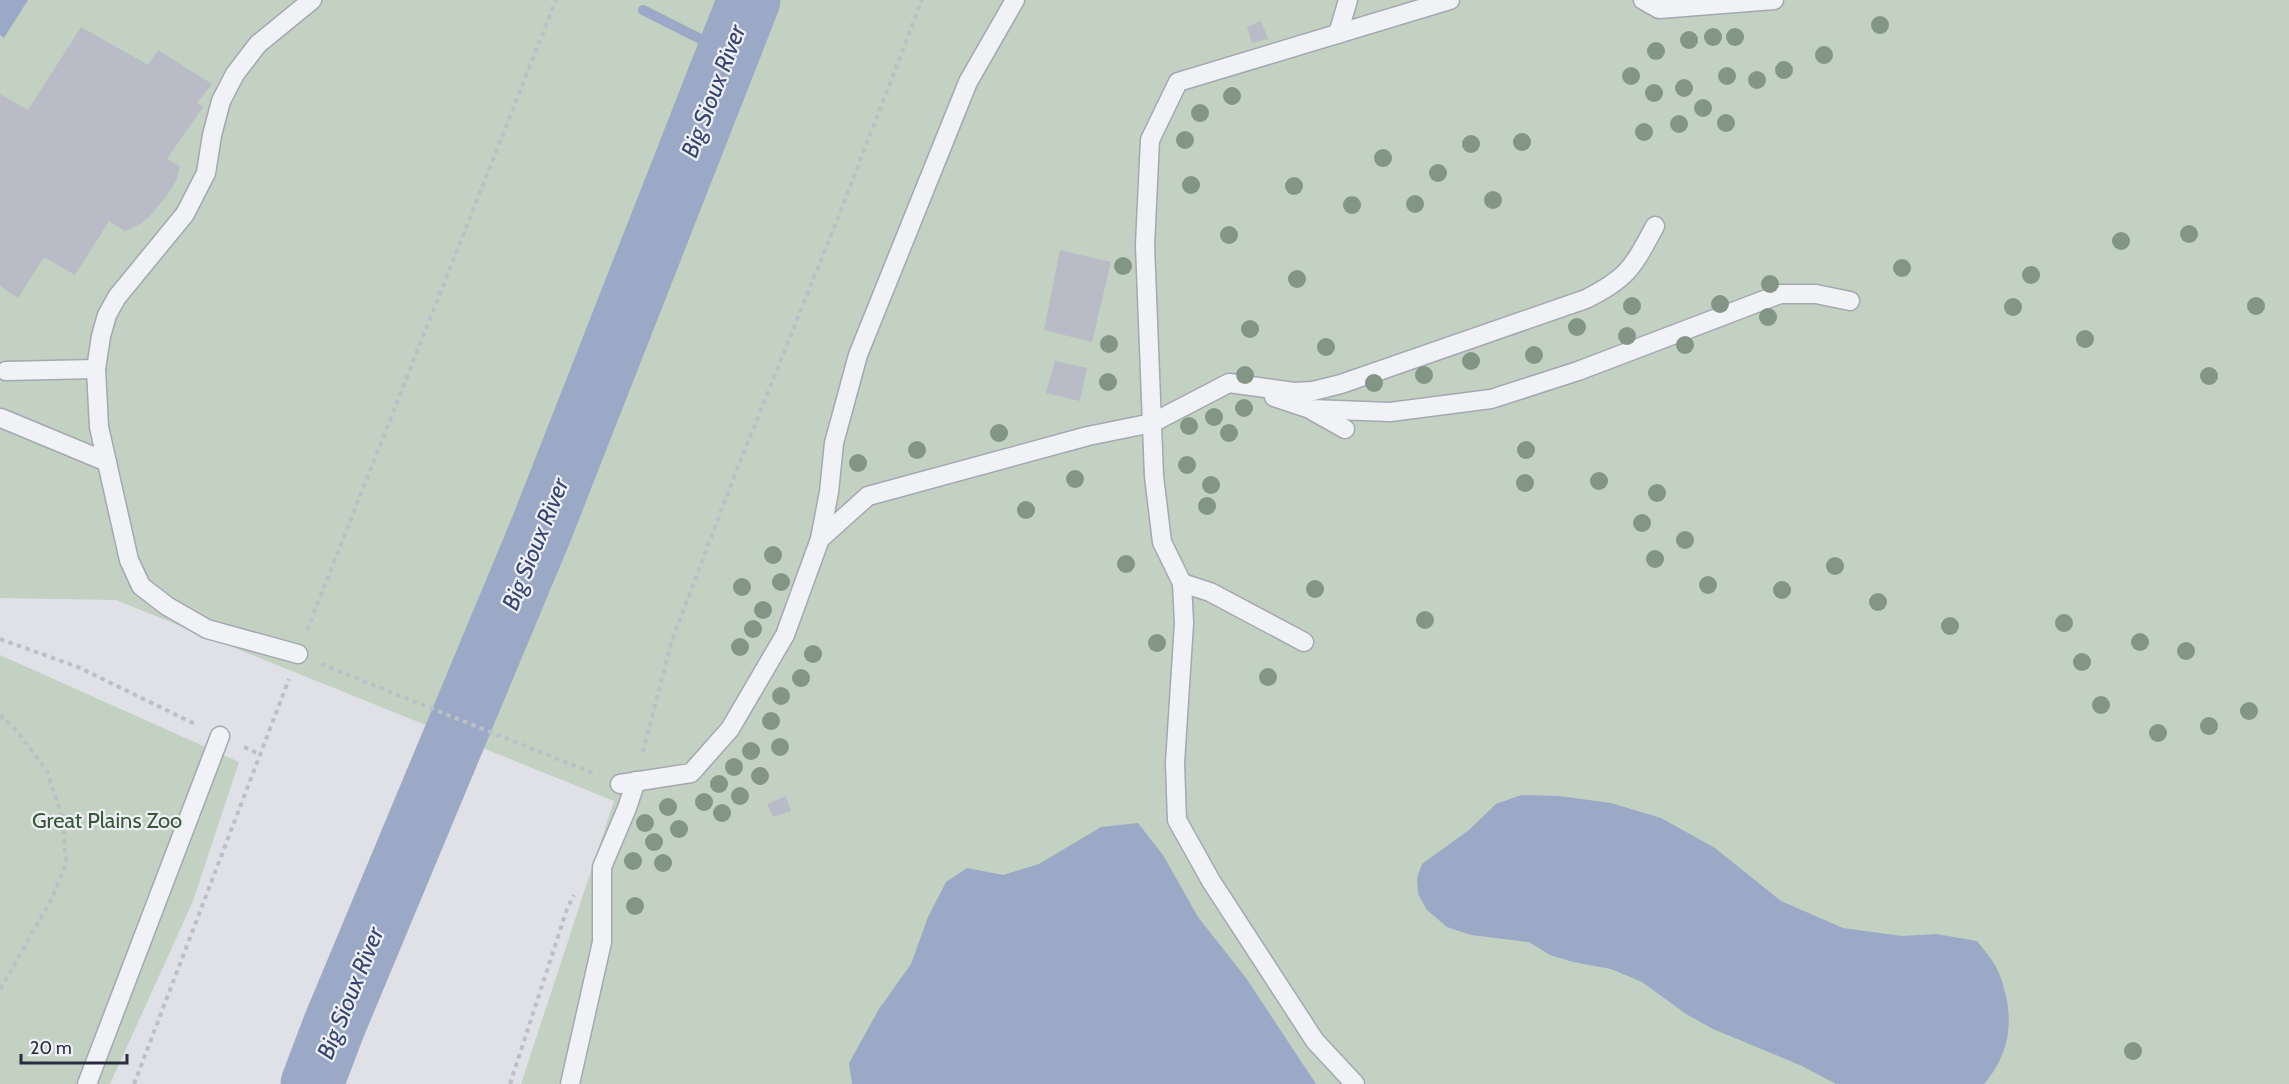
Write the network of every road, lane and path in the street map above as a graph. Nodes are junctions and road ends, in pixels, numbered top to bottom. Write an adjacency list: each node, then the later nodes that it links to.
1 (312, 0): 12 (lane)
2 (556, 0): 24 (path)
3 (922, 0): 28 (path)
4 (1015, 0): 20 (lane)
5 (1348, 0): 9 (lane)
6 (1450, 0): 9 (lane)
7 (1643, 0): 8 (lane)
8 (1774, 0)
9 (1338, 34): 17 (lane)
10 (1654, 226): 14 (lane)
11 (1850, 301): 15 (lane)
12 (96, 369): 13 (lane); 19 (lane)
13 (6, 370)
14 (1229, 383): 15 (lane); 17 (lane)
15 (1310, 409): 18 (lane)
16 (1, 418): 19 (lane)
17 (1152, 423): 20 (lane); 21 (lane)
18 (1345, 429)
19 (107, 462): 24 (lane)
20 (820, 539): 28 (lane)
21 (1182, 583): 23 (lane); 35 (lane)
22 (0, 639): 26 (path)
23 (1304, 642)
24 (298, 654): 27 (path); 28 (path)
25 (0, 715): 30 (path)
26 (220, 736): 27 (path); 31 (lane)
27 (260, 754): 32 (path)
28 (628, 782): 29 (lane)
29 (602, 867): 33 (path); 34 (lane)
30 (0, 990)
31 (87, 1084)
32 (134, 1084)
33 (510, 1084)
34 (570, 1084)
35 (1355, 1084)

